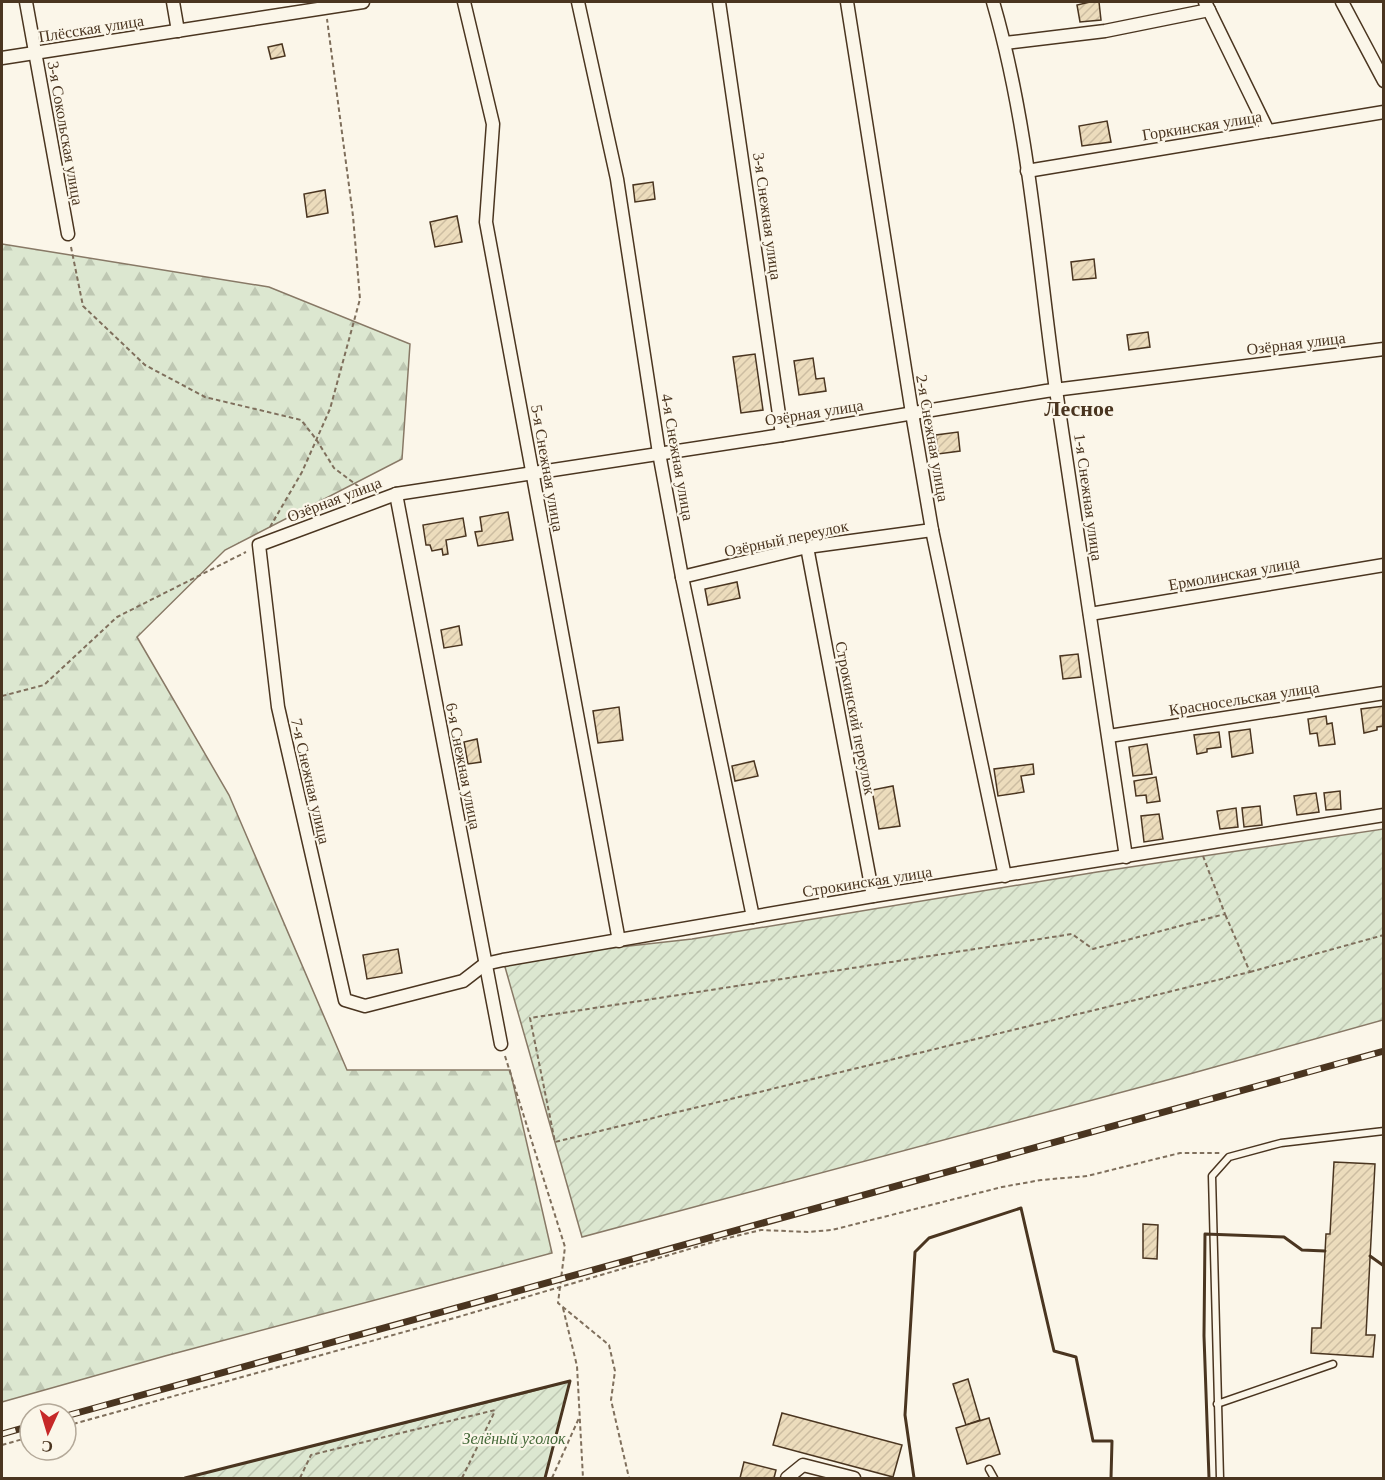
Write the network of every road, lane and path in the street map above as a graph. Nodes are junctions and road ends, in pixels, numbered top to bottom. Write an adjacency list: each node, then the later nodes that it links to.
1 (26, 2): 14 (street, 3-я Сокольская улица)
2 (174, 2): 12 (street)
3 (363, 2): 10 (street, Плёсская улица)
4 (464, 2): 27 (street, 5-я Снежная улица)
5 (578, 2): 26 (street, 4-я Снежная улица)
6 (719, 2): 24 (street, 3-я Снежная улица)
7 (847, 2): 23 (street, 2-я Снежная улица)
8 (993, 2): 13 (street, 1-я Снежная улица)
9 (1342, 2): 16 (street)
10 (324, 4): 12 (street, Плёсская улица); 25 (path)
11 (1207, 6): 13 (street); 18 (street)
12 (178, 30): 14 (street, Плёсская улица)
13 (1005, 43): 19 (street, 1-я Снежная улица)
14 (34, 53): 15 (street, Плёсская улица); 20 (street, 3-я Сокольская улица)
15 (2, 58)
16 (1383, 81)
17 (1383, 112): 18 (street, Горкинская улица)
18 (1268, 131): 19 (street, Горкинская улица)
19 (1027, 171): 22 (street, 1-я Снежная улица)
20 (68, 234): 25 (path)
21 (1383, 349): 22 (street, Озёрная улица)
22 (1056, 390): 23 (street, Озёрная улица); 34 (street, 1-я Снежная улица)
23 (912, 413): 24 (street, Озёрная улица); 29 (street, 2-я Снежная улица)
24 (782, 435): 26 (street, Озёрная улица)
25 (316, 439): 28 (path); 30 (path)
26 (659, 453): 27 (street, Озёрная улица); 33 (street, 4-я Снежная улица)
27 (532, 473): 28 (street, Озёрная улица); 46 (street, 5-я Снежная улица)
28 (396, 494): 30 (street, Озёрная улица); 47 (street, 6-я Снежная улица)
29 (932, 530): 31 (street, Озёрный переулок); 41 (street, 2-я Снежная улица)
30 (259, 545): 36 (path); 49 (street, 7-я Снежная улица)
31 (807, 547): 33 (street, Озёрный переулок); 42 (street, Строкинский переулок)
32 (1383, 565): 34 (street, Ермолинская улица)
33 (682, 577): 44 (street, 4-я Снежная улица)
34 (1090, 614): 37 (street, 1-я Снежная улица)
35 (1383, 693): 37 (street, Красносельская улица)
36 (2, 696)
37 (1109, 736): 40 (street, 1-я Снежная улица)
38 (1383, 815): 39 (street, Строкинская улица)
39 (1198, 845): 40 (street, Строкинская улица); 43 (path)
40 (1126, 857): 41 (street, Строкинская улица)
41 (1005, 876): 42 (street, Строкинская улица)
42 (873, 896): 44 (street, Строкинская улица)
43 (1225, 914): 48 (path); 48 (path)
44 (753, 917): 46 (street, Строкинская улица)
45 (1383, 935): 48 (path)
46 (619, 941): 47 (street, Строкинская улица)
47 (485, 964): 49 (street, Строкинская улица); 50 (street, 6-я Снежная улица)
48 (1250, 972)
49 (365, 1005)
50 (501, 1044): 53 (path)
51 (1383, 1131): 52 (lane)
52 (1228, 1157): 53 (path); 56 (lane)
53 (561, 1288): 54 (path); 58 (path)
54 (563, 1308): 57 (path); 66 (path)
55 (1333, 1364): 56 (lane)
56 (1217, 1404): 70 (lane)
57 (579, 1417): 64 (path); 65 (path)
58 (78, 1423)
59 (18, 1440): 60 (path)
60 (2, 1445)
61 (989, 1469): 69 (lane)
62 (300, 1479): 63 (path)
63 (462, 1479)
64 (552, 1479)
65 (583, 1479)
66 (629, 1479)
67 (787, 1479): 68 (street)
68 (854, 1479)
69 (993, 1479)
70 (1220, 1479)

